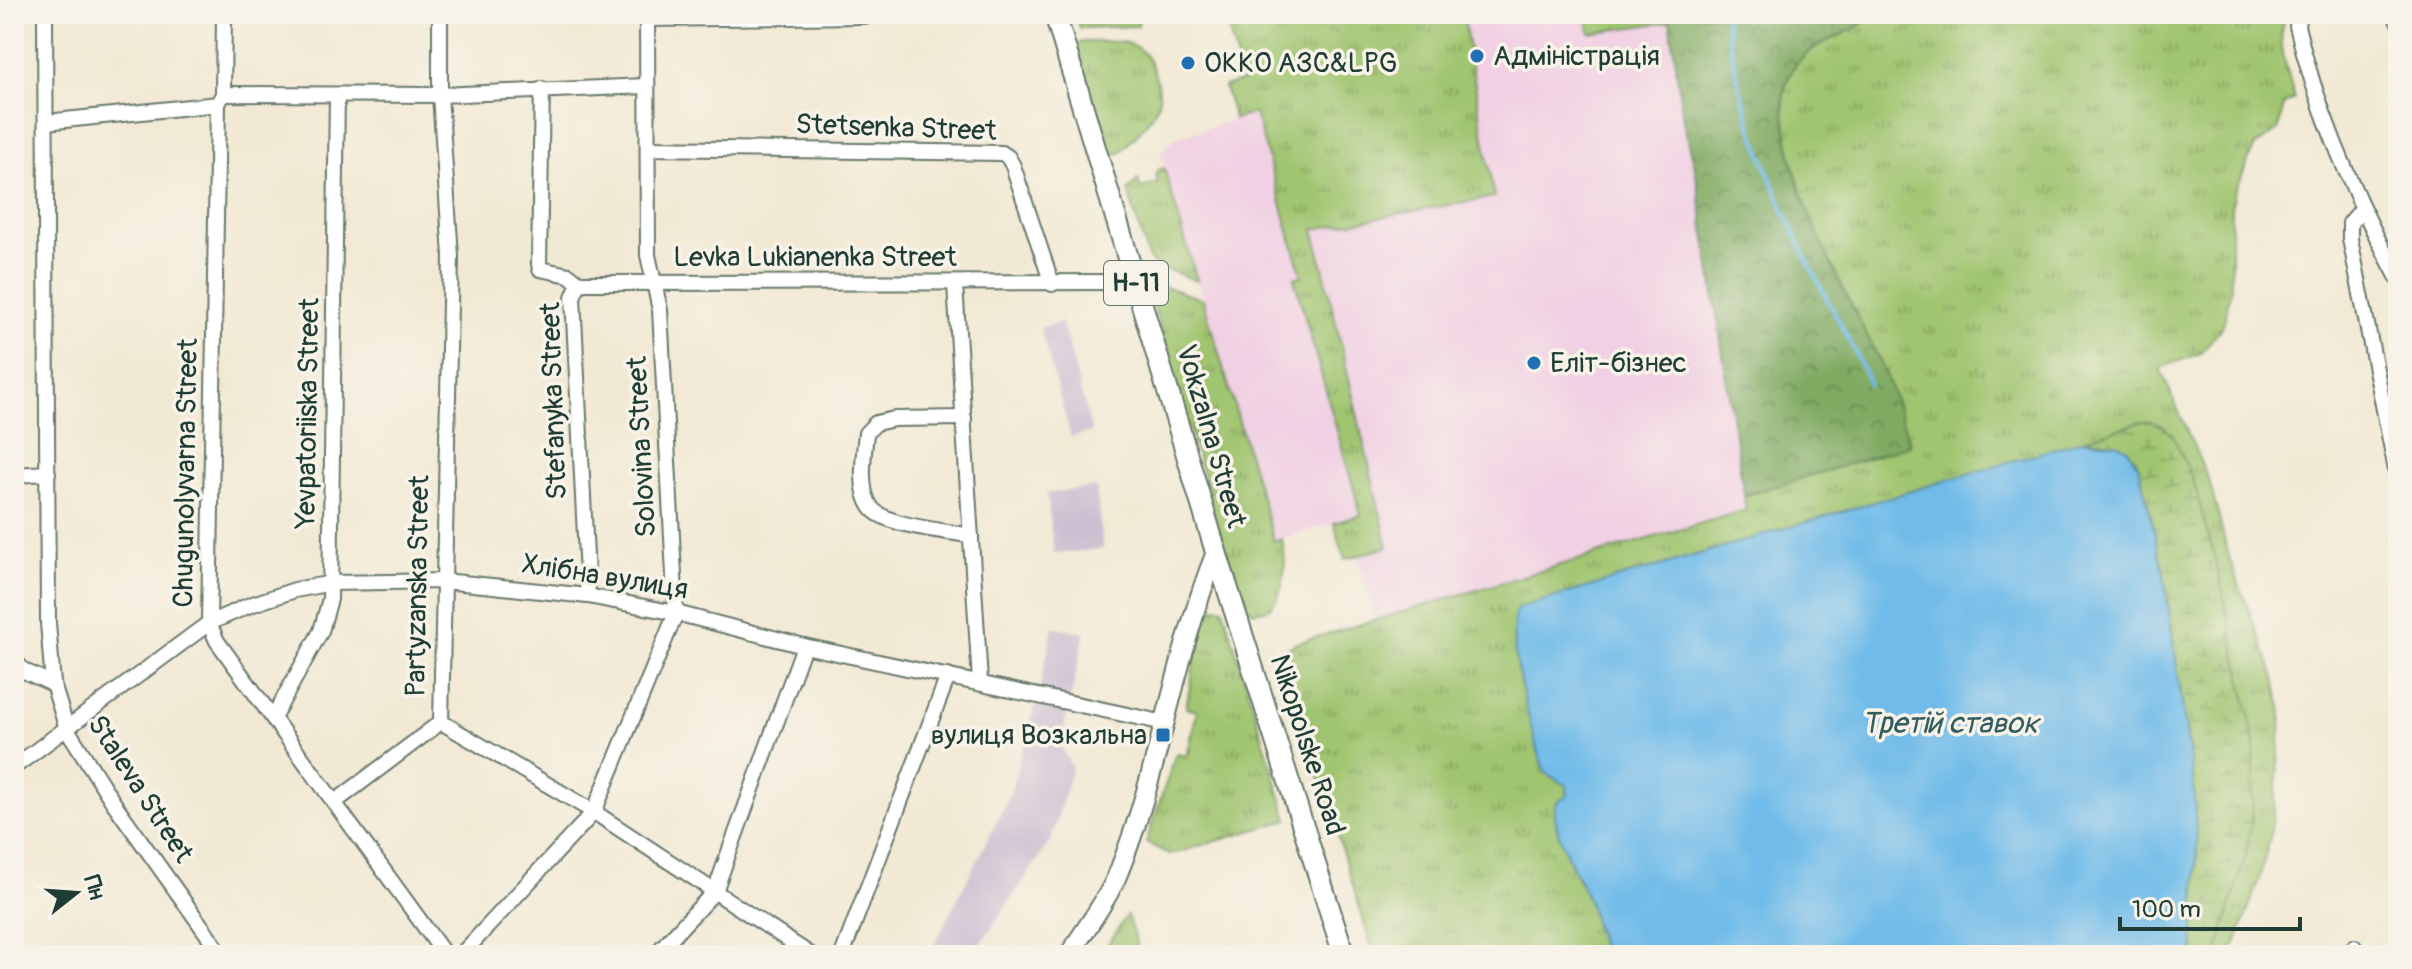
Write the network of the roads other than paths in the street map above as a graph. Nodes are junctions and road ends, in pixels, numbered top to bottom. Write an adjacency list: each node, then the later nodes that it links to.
1 (45, 14): 16 (street, Staleva Street)
2 (224, 14): 15 (street, Chugunolyvarna Street)
3 (440, 14): 14 (street, Partyzanska Street)
4 (901, 14): 8 (street)
5 (1055, 14): 20 (main road, Vokzalna Street / Н-11)
6 (2299, 14): 18 (street)
7 (2394, 14): 10 (street)
8 (860, 15): 9 (street)
9 (647, 17): 11 (street, Solovina Street)
10 (2398, 21)
11 (646, 86): 12 (street); 17 (street, Solovina Street)
12 (542, 89): 14 (street); 21 (street, Stefanyka Street)
13 (337, 95): 14 (street); 15 (street); 32 (street, Yevpatoriiska Street)
14 (440, 95): 31 (street, Partyzanska Street)
15 (221, 99): 16 (street); 35 (street, Chugunolyvarna Street)
16 (46, 122): 26 (street, Staleva Street)
17 (648, 148): 22 (street, Solovina Street); 24 (street, Stetsenka Street)
18 (2361, 210): 19 (street); 28 (street)
19 (2398, 278)
20 (1136, 282): 24 (street, Levka Lukianenka Street); 30 (main road, Vokzalna Street / Н-11)
21 (579, 283): 22 (street, Levka Lukianenka Street); 33 (street, Stefanyka Street)
22 (655, 283): 23 (street, Levka Lukianenka Street); 34 (street, Solovina Street)
23 (955, 284): 24 (street, Levka Lukianenka Street); 25 (street)
24 (1052, 284)
25 (964, 418): 29 (street); 29 (street)
26 (48, 473): 27 (street); 40 (street, Staleva Street)
27 (14, 475)
28 (2398, 480)
29 (971, 536): 39 (street)
30 (1216, 552): 43 (street, Vokzalna Street); 56 (main road, Nikopolske Road / Н-11)
31 (444, 581): 32 (street, Хлібна вулиця); 33 (street, Хлібна вулиця); 42 (street, Partyzanska Street)
32 (332, 583): 35 (street, Хлібна вулиця); 41 (street, Yevpatoriiska Street)
33 (588, 596): 34 (street, Хлібна вулиця)
34 (676, 613): 36 (street, Хлібна вулиця); 47 (street, Solovina Street)
35 (209, 623): 41 (street, Chugunolyvarna Street); 44 (street, Хлібна вулиця)
36 (804, 646): 38 (street, Хлібна вулиця); 48 (street)
37 (14, 660): 40 (street)
38 (948, 676): 39 (street, Хлібна вулиця); 54 (street)
39 (980, 682): 43 (street, Хлібна вулиця)
40 (53, 684): 44 (street, Staleva Street)
41 (273, 718): 46 (street, Chugunolyvarna Street)
42 (441, 722): 46 (street); 47 (street, Partyzanska Street)
43 (1165, 723): 55 (street, Vokzalna Street)
44 (67, 729): 45 (street, Хлібна вулиця); 49 (street, Staleva Street)
45 (14, 767)
46 (335, 802): 50 (street, Chugunolyvarna Street)
47 (594, 812): 48 (street, Partyzanska Street); 51 (street, Solovina Street)
48 (715, 891): 52 (street); 53 (street, Partyzanska Street)
49 (222, 955)
50 (445, 955)
51 (461, 955)
52 (655, 955)
53 (811, 955)
54 (842, 955)
55 (1069, 955)
56 (1344, 955)

